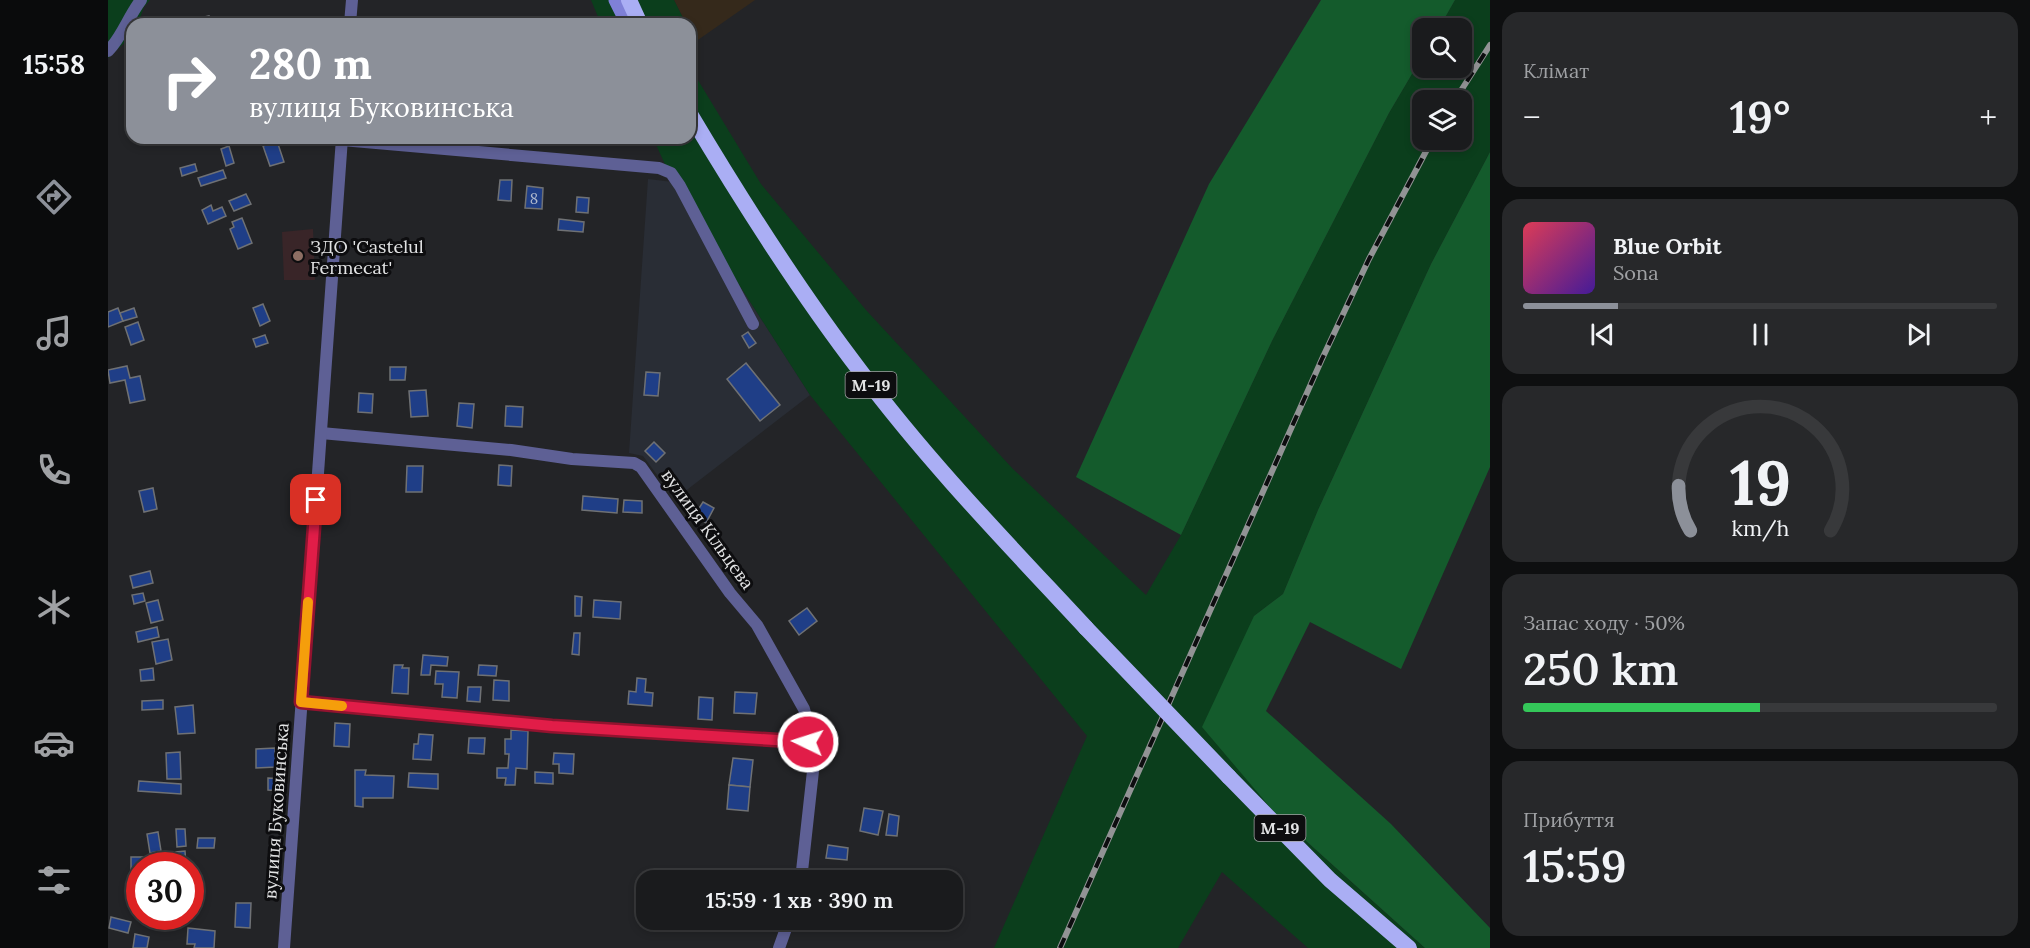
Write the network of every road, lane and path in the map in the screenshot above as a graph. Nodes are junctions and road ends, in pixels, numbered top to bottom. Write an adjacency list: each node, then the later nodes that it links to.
1 (141, 0): 5 (street)
2 (352, 0): 6 (street)
3 (616, 0): 7 (main road)
4 (629, 0): 8 (highway)
5 (129, 18)
6 (350, 18)
7 (625, 18)
8 (637, 18)
9 (126, 24): 10 (street)
10 (108, 51)
11 (696, 124): 22 (highway, М-19, bridge)
12 (342, 144): 15 (street, вулиця Буковинська)
13 (397, 144): 14 (street)
14 (753, 324)
15 (321, 433): 16 (street, вулиця Буковинська); 17 (street, вулиця Кільцева)
16 (301, 702): 17 (street); 20 (street, вулиця Буковинська)
17 (808, 742): 18 (street, вулиця Кільцева)
18 (802, 870)
19 (786, 930): 21 (street)
20 (284, 948)
21 (780, 948)
22 (1409, 948)

